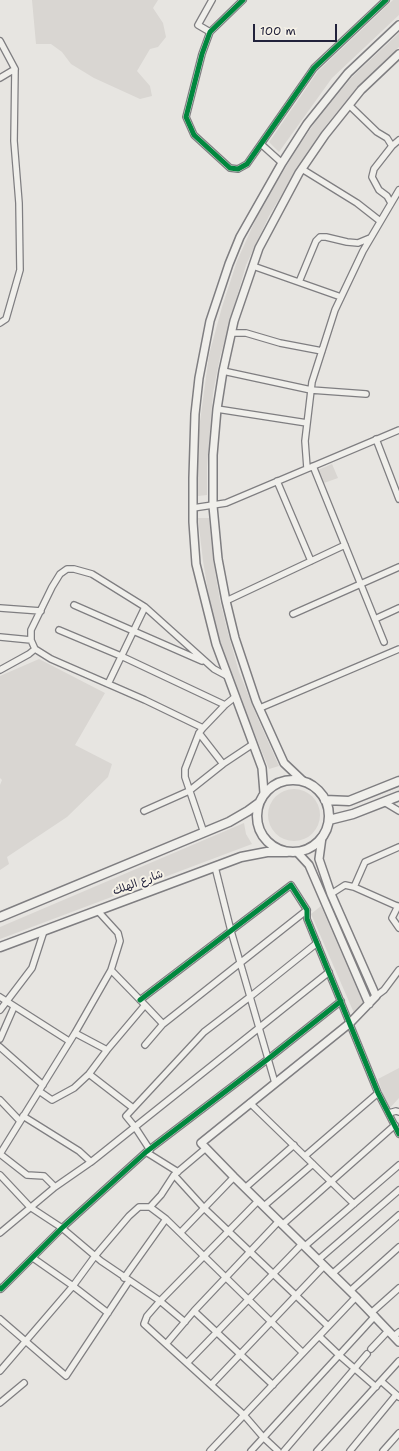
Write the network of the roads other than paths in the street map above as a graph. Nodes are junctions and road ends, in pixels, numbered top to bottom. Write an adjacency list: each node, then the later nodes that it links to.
1 (212, 0): 5 (street)
2 (244, 0): 5 (street)
3 (386, 0): 12 (street)
4 (399, 25): 14 (main road)
5 (210, 32): 12 (street)
6 (0, 41): 8 (street)
7 (399, 54): 10 (main road)
8 (15, 68): 9 (street); 23 (street)
9 (0, 78)
10 (349, 106): 13 (street); 15 (main road)
11 (399, 140): 13 (street)
12 (261, 144): 14 (street)
13 (392, 146): 17 (street)
14 (282, 163): 37 (main road)
15 (302, 169): 18 (street); 20 (main road)
16 (399, 190): 17 (street)
17 (391, 203): 18 (street)
18 (380, 221): 19 (street)
19 (370, 238): 21 (street); 22 (street)
20 (253, 266): 21 (street); 24 (main road)
21 (299, 282): 22 (street)
22 (341, 297): 25 (street)
23 (0, 323)
24 (232, 333): 25 (street); 26 (main road)
25 (322, 351): 27 (street)
26 (223, 371): 27 (street); 29 (main road)
27 (311, 390): 28 (street); 30 (street)
28 (366, 394)
29 (217, 409): 30 (street); 36 (main road)
30 (307, 423): 33 (street)
31 (399, 430): 32 (street)
32 (376, 439): 33 (street); 35 (street)
33 (310, 467): 34 (street); 38 (street)
34 (277, 481): 36 (street); 39 (street)
35 (399, 499)
36 (214, 506): 37 (street); 42 (main road)
37 (193, 508): 60 (main road)
38 (345, 545): 39 (street); 41 (street)
39 (311, 561): 42 (street)
40 (399, 567): 41 (street)
41 (361, 584): 48 (street); 49 (street)
42 (226, 601): 64 (main road)
43 (74, 605): 51 (street)
44 (145, 607): 47 (street); 51 (street); 58 (street)
45 (0, 608): 47 (street)
46 (399, 608): 49 (street)
47 (41, 611): 53 (street)
48 (293, 614)
49 (375, 619): 54 (street)
50 (59, 630): 57 (street)
51 (133, 631): 57 (street); 58 (street)
52 (0, 637): 53 (street)
53 (30, 640): 55 (street)
54 (384, 642)
55 (35, 649): 59 (street); 61 (street)
56 (399, 649): 64 (street)
57 (121, 656): 61 (street); 63 (street)
58 (208, 663): 60 (street)
59 (0, 670)
60 (227, 676): 62 (main road)
61 (108, 684): 65 (street)
62 (235, 697): 63 (street); 66 (main road)
63 (225, 705): 65 (street)
64 (260, 708): 68 (main road)
65 (201, 730): 67 (street); 70 (street)
66 (253, 744): 67 (street); 71 (main road)
67 (223, 764): 70 (street)
68 (303, 781): 71 (highway); 73 (highway)
69 (399, 781): 73 (highway)
70 (189, 791): 76 (street); 79 (street)
71 (264, 793): 75 (highway)
72 (399, 796): 74 (highway)
73 (325, 800): 78 (highway)
74 (384, 802): 77 (street); 78 (highway)
75 (259, 803): 79 (highway, شارع الهلك); 82 (highway)
76 (144, 811)
77 (399, 811)
78 (329, 820): 80 (highway)
79 (204, 833): 90 (highway, شارع الهلك)
80 (322, 837): 83 (highway); 86 (main road)
81 (399, 847): 85 (street)
82 (287, 852): 83 (highway); 84 (highway, شارع الهلك)
83 (297, 852): 106 (main road)
84 (215, 867): 88 (highway, شارع الهلك); 93 (street)
85 (354, 887): 86 (street); 87 (street)
86 (331, 894): 101 (main road)
87 (398, 906): 91 (street)
88 (97, 910): 92 (highway, شارع الهلك); 97 (street)
89 (307, 910): 93 (street); 94 (street); 96 (street)
90 (0, 917)
91 (399, 928)
92 (44, 931): 95 (highway, شارع الهلك); 103 (street)
93 (231, 931): 96 (street); 105 (street)
94 (317, 943): 99 (street); 100 (street)
95 (0, 947)
96 (241, 962): 100 (street); 110 (street)
97 (111, 970): 105 (street); 112 (street)
98 (399, 970): 101 (street)
99 (329, 972): 104 (street); 111 (street)
100 (251, 996): 111 (street); 126 (street)
101 (376, 996): 106 (main road)
102 (0, 997): 103 (street)
103 (6, 1001): 107 (street); 108 (street)
104 (341, 1001): 109 (street); 118 (street)
105 (143, 1002): 110 (street); 117 (street)
106 (369, 1004): 109 (main road)
107 (14, 1007): 113 (street); 114 (street)
108 (0, 1010)
109 (350, 1023): 120 (main road); 123 (street)
110 (163, 1024): 115 (street)
111 (259, 1027): 118 (street); 131 (street)
112 (75, 1033): 114 (street); 117 (street)
113 (0, 1039)
114 (70, 1041): 121 (street)
115 (145, 1045)
116 (0, 1046): 121 (street)
117 (107, 1050): 119 (street)
118 (268, 1059): 120 (street); 135 (street)
119 (89, 1074): 122 (street); 126 (street)
120 (275, 1083): 125 (main road)
121 (43, 1085): 122 (street)
122 (39, 1091): 129 (street)
123 (378, 1093): 128 (street); 137 (street)
124 (0, 1100): 129 (street)
125 (250, 1103): 133 (street); 134 (main road)
126 (133, 1108): 131 (street)
127 (399, 1112): 128 (street)
128 (389, 1114): 130 (street)
129 (22, 1118): 136 (street); 138 (street)
130 (395, 1125): 132 (street); 144 (street)
131 (135, 1127): 135 (street); 138 (street)
132 (399, 1134)
133 (294, 1145): 137 (street); 146 (street)
134 (206, 1148): 141 (street); 143 (main road)
135 (148, 1151): 141 (street); 156 (street)
136 (0, 1154): 145 (street)
137 (305, 1156): 139 (street)
138 (91, 1162): 145 (street)
139 (313, 1164): 144 (street); 148 (street)
140 (399, 1165): 149 (street)
141 (176, 1173): 151 (street); 152 (street)
142 (0, 1175): 150 (street)
143 (234, 1177): 146 (main road); 152 (street)
144 (331, 1182): 149 (street); 155 (street)
145 (55, 1187): 150 (street)
146 (245, 1188): 148 (main road)
147 (399, 1190): 166 (street)
148 (261, 1204): 155 (main road); 157 (street)
149 (354, 1204): 160 (street)
150 (30, 1206): 156 (street); 159 (street)
151 (150, 1207): 154 (street); 163 (street)
152 (204, 1208): 157 (street); 158 (street)
153 (399, 1215): 169 (street)
154 (166, 1219): 158 (street); 171 (street)
155 (280, 1223): 160 (main road); 162 (street)
156 (62, 1228): 163 (street); 165 (street)
157 (228, 1230): 162 (street); 164 (street)
158 (180, 1232): 164 (street)
159 (0, 1233)
160 (303, 1245): 166 (main road); 168 (street)
161 (399, 1247): 175 (street)
162 (250, 1251): 168 (street); 170 (street)
163 (95, 1256): 171 (street); 172 (street)
164 (203, 1256): 170 (street); 179 (street)
165 (33, 1258): 172 (street); 173 (street)
166 (318, 1260): 167 (main road)
167 (324, 1266): 169 (main road); 176 (street)
168 (273, 1273): 176 (street); 178 (street)
169 (332, 1274): 175 (main road)
170 (225, 1278): 178 (street); 180 (street)
171 (127, 1279): 179 (street); 181 (street)
172 (73, 1286): 181 (street); 190 (street)
173 (0, 1288)
174 (399, 1288): 182 (street)
175 (350, 1291): 177 (main road)
176 (296, 1296): 185 (street); 186 (street)
177 (356, 1297): 182 (main road); 186 (street)
178 (248, 1300): 185 (street); 187 (street)
179 (160, 1301): 184 (street); 192 (street)
180 (194, 1311): 184 (street); 187 (street)
181 (108, 1313): 190 (street)
182 (373, 1315): 188 (main road); 195 (street)
183 (0, 1319): 190 (street)
184 (185, 1322): 192 (street)
185 (270, 1322): 193 (street); 194 (street)
186 (328, 1326): 189 (street)
187 (217, 1333): 194 (street); 197 (street)
188 (394, 1333): 191 (main road); 198 (street)
189 (319, 1336): 193 (street); 195 (street)
190 (25, 1340): 199 (street)
191 (399, 1342)
192 (166, 1344): 197 (street)
193 (303, 1353): 203 (street)
194 (239, 1355): 202 (street); 203 (street)
195 (339, 1355): 198 (street); 209 (street)
196 (399, 1361): 200 (street)
197 (187, 1363): 202 (street)
198 (355, 1368): 204 (street); 213 (street)
199 (0, 1371)
200 (381, 1381): 204 (street); 205 (street)
201 (24, 1383): 206 (street)
202 (211, 1385): 207 (street)
203 (273, 1385): 207 (street)
204 (376, 1387): 214 (street)
205 (398, 1396): 215 (street)
206 (0, 1403)
207 (244, 1415): 209 (street); 210 (street)
208 (399, 1433): 216 (street)
209 (263, 1437): 211 (street); 212 (street)
210 (210, 1451)
211 (251, 1451)
212 (278, 1451)
213 (284, 1451)
214 (317, 1451)
215 (350, 1451)
216 (383, 1451)

